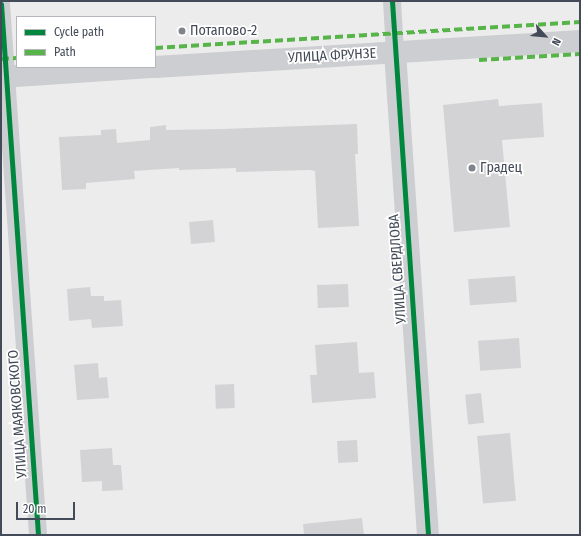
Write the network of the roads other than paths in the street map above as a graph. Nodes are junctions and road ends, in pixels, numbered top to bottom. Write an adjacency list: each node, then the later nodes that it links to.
1 (392, 1): 4 (street, УЛИЦА СВЕРДЛОВА)
2 (1, 4): 7 (street, УЛИЦА МАЯКОВСКОГО)
3 (580, 41): 4 (main road, УЛИЦА ФРУНЗЕ)
4 (395, 52): 5 (main road, УЛИЦА ФРУНЗЕ); 9 (street, УЛИЦА СВЕРДЛОВА)
5 (156, 67)
6 (136, 68): 7 (main road)
7 (4, 77): 8 (street, УЛИЦА МАЯКОВСКОГО)
8 (38, 535)
9 (428, 535)

